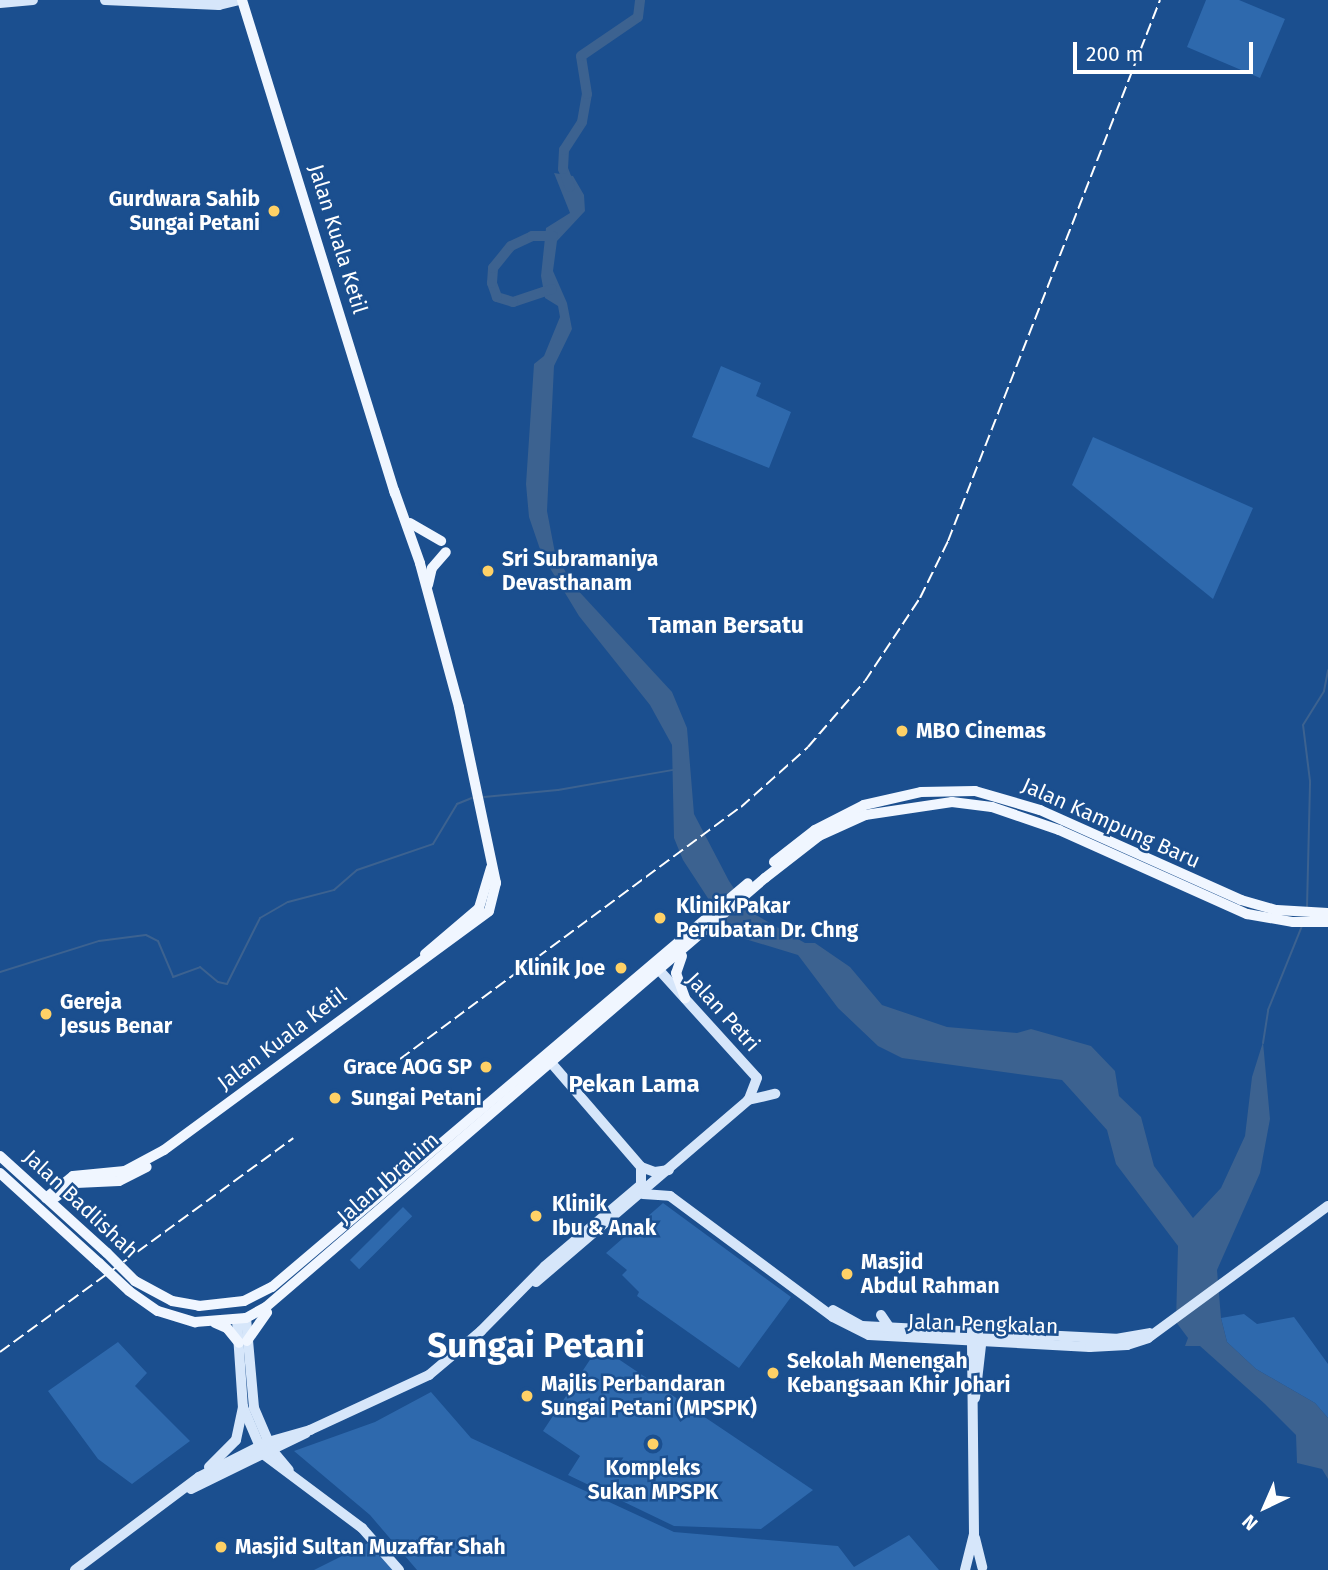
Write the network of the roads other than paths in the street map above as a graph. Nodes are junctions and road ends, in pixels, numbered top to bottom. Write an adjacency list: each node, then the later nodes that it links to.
1 (33, 0): 4 (main road)
2 (105, 0): 3 (main road)
3 (241, 0): 5 (main road, Jalan Kuala Ketil)
4 (0, 3)
5 (394, 490): 6 (main road, Jalan Kuala Ketil); 10 (main road, Jalan Kuala Ketil)
6 (407, 518): 7 (main road); 9 (main road, Jalan Kuala Ketil)
7 (441, 541)
8 (446, 552): 9 (main road)
9 (427, 588): 10 (main road, Jalan Kuala Ketil)
10 (442, 647): 33 (main road, Jalan Kuala Ketil)
11 (762, 876): 12 (main road, Jalan Kampung Baru); 13 (main road, Jalan Kampung Baru); 19 (main road, Jalan Kampung Baru)
12 (1163, 878): 13 (main road); 15 (main road, Jalan Kampung Baru)
13 (1210, 888): 15 (main road); 16 (main road, Jalan Kampung Baru)
14 (1328, 913): 17 (main road, Jalan Kampung Baru)
15 (1247, 914): 16 (main road, Jalan Kampung Baru)
16 (1294, 917): 17 (main road, Jalan Kampung Baru)
17 (1314, 918): 18 (main road, Jalan Kampung Baru)
18 (1328, 922)
19 (707, 924): 20 (main road, Jalan Ibrahim); 22 (main road, Jalan Ibrahim)
20 (687, 947): 21 (main road, Jalan Ibrahim); 23 (main road)
21 (660, 971): 22 (main road); 23 (main road, Jalan Petri); 24 (main road, Jalan Ibrahim)
22 (618, 994): 24 (main road, Jalan Ibrahim)
23 (685, 998): 25 (main road, Jalan Petri)
24 (548, 1059): 29 (main road); 40 (main road, Jalan Ibrahim); 42 (main road, Jalan Ibrahim)
25 (757, 1078): 26 (main road, Jalan Petri); 26 (main road, Jalan Petri)
26 (748, 1100): 30 (main road)
27 (0, 1156): 32 (main road, Jalan Badlishah)
28 (0, 1167): 36 (main road)
29 (641, 1167): 30 (main road); 34 (main road)
30 (670, 1170): 34 (main road); 35 (main road)
31 (0, 1173): 39 (main road, Jalan Badlishah)
32 (29, 1183): 33 (main road, Jalan Kuala Ketil); 36 (main road, Jalan Badlishah)
33 (65, 1184): 36 (main road); 38 (main road)
34 (642, 1190): 35 (main road); 52 (main road)
35 (670, 1196): 44 (main road, Jalan Pengkalan)
36 (48, 1201): 38 (main road, Jalan Badlishah); 39 (main road)
37 (1328, 1206): 49 (main road, Jalan Pengkalan)
38 (72, 1223): 39 (main road, Jalan Badlishah)
39 (101, 1259): 41 (main road, Jalan Badlishah, bridge)
40 (284, 1279): 43 (main road, Jalan Ibrahim); 46 (main road)
41 (132, 1286): 43 (main road, Jalan Ibrahim); 47 (main road, Jalan Ibrahim)
42 (281, 1296): 46 (main road, Jalan Ibrahim); 50 (main road)
43 (172, 1301): 46 (main road)
44 (818, 1304): 48 (main road, Jalan Pengkalan); 49 (main road, Jalan Pengkalan)
45 (881, 1315): 48 (main road)
46 (241, 1318): 47 (main road, Jalan Ibrahim); 50 (main road)
47 (209, 1322): 50 (main road)
48 (889, 1327): 49 (main road, Jalan Pengkalan)
49 (977, 1337): 59 (main road)
50 (243, 1342): 51 (main road); 54 (main road)
51 (243, 1407): 54 (main road); 56 (main road)
52 (310, 1430): 53 (main road); 54 (main road)
53 (296, 1440): 54 (main road); 55 (main road)
54 (266, 1448): 55 (main road); 56 (main road); 57 (main road); 58 (main road)
55 (288, 1469): 57 (main road)
56 (199, 1476): 58 (main road)
57 (304, 1485): 63 (main road)
58 (178, 1496): 62 (main road)
59 (971, 1536): 60 (main road); 61 (main road); 61 (main road)
60 (982, 1567)
61 (961, 1569)
62 (75, 1570)
63 (399, 1570)

